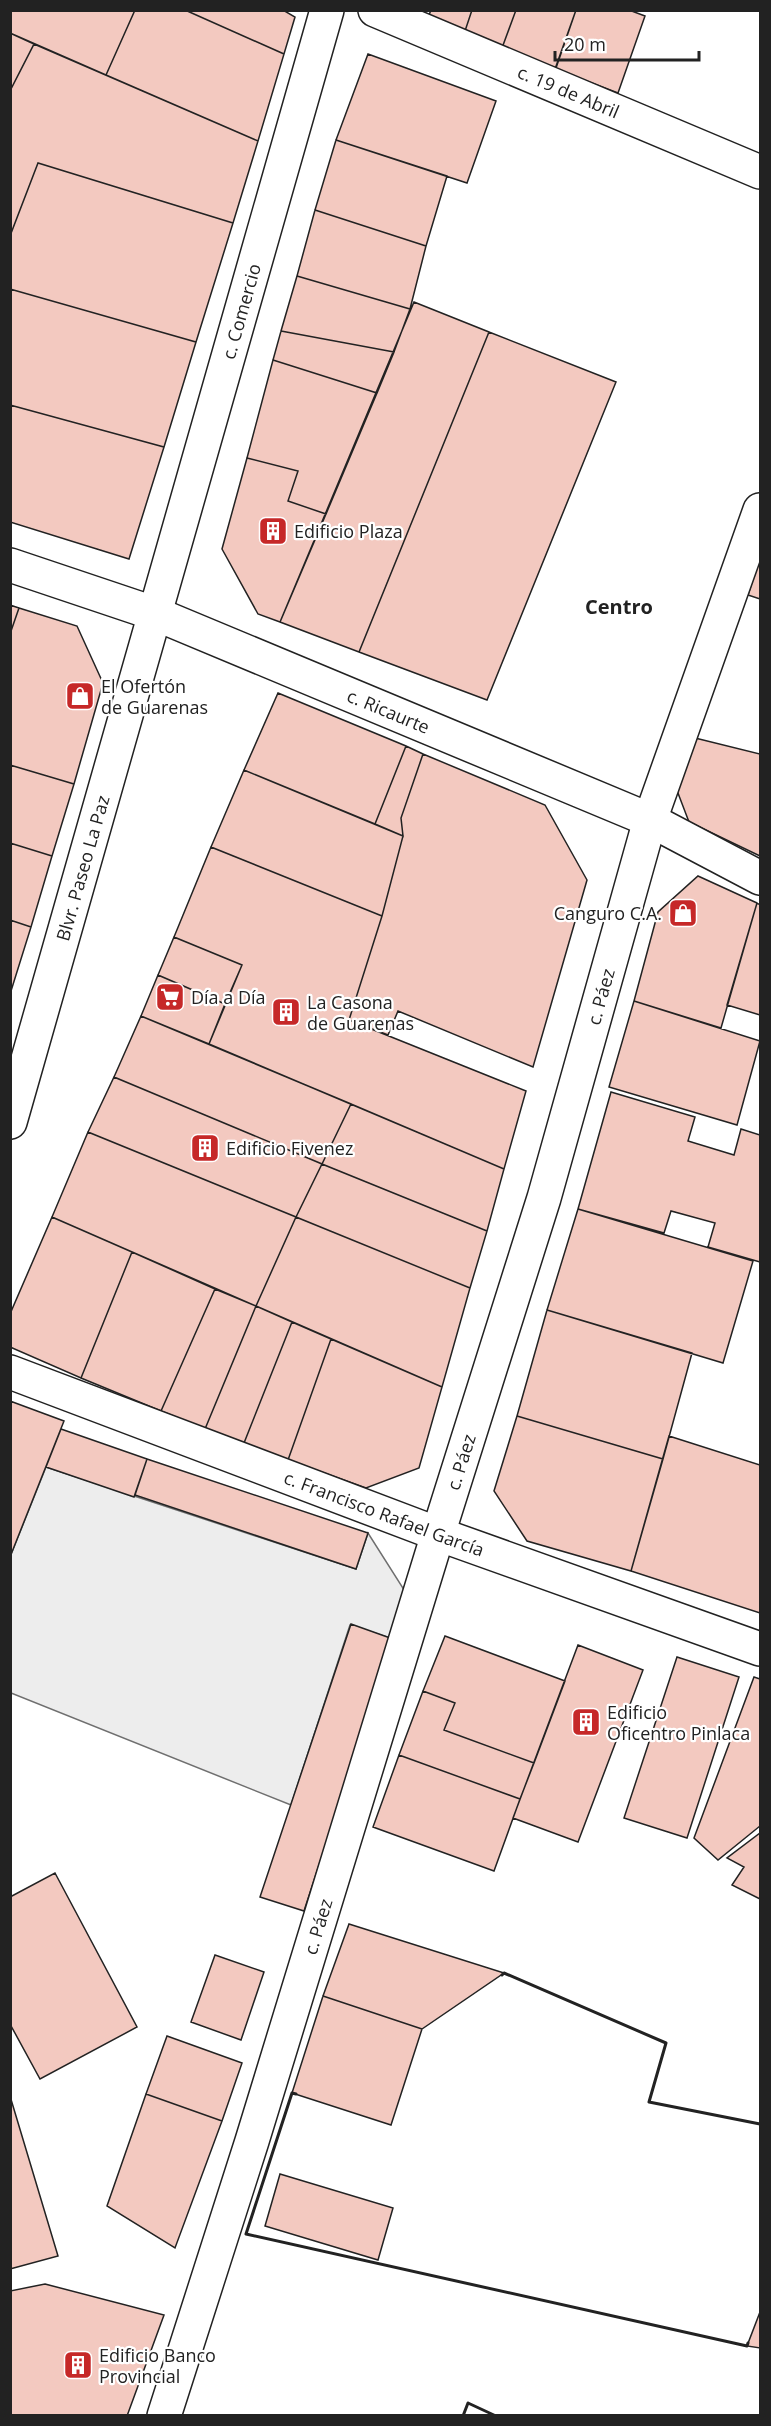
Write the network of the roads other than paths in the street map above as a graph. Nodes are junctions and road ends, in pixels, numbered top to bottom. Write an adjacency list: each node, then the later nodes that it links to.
1 (327, 10): 6 (street, c. Comercio)
2 (375, 10): 3 (street, c. 19 de Abril)
3 (760, 172)
4 (760, 510): 7 (street, c. Páez)
5 (10, 565): 6 (street, c. Ricaurte)
6 (156, 614): 7 (street, c. Ricaurte); 9 (street, Blvr. Paseo La Paz)
7 (650, 819): 8 (street, c. Ricaurte); 11 (street, c. Páez)
8 (760, 878)
9 (10, 1122)
10 (10, 1372): 11 (street, c. Francisco Rafael García)
11 (438, 1534): 12 (street, c. Francisco Rafael García); 13 (street, c. Páez)
12 (760, 1649)
13 (164, 2415)

